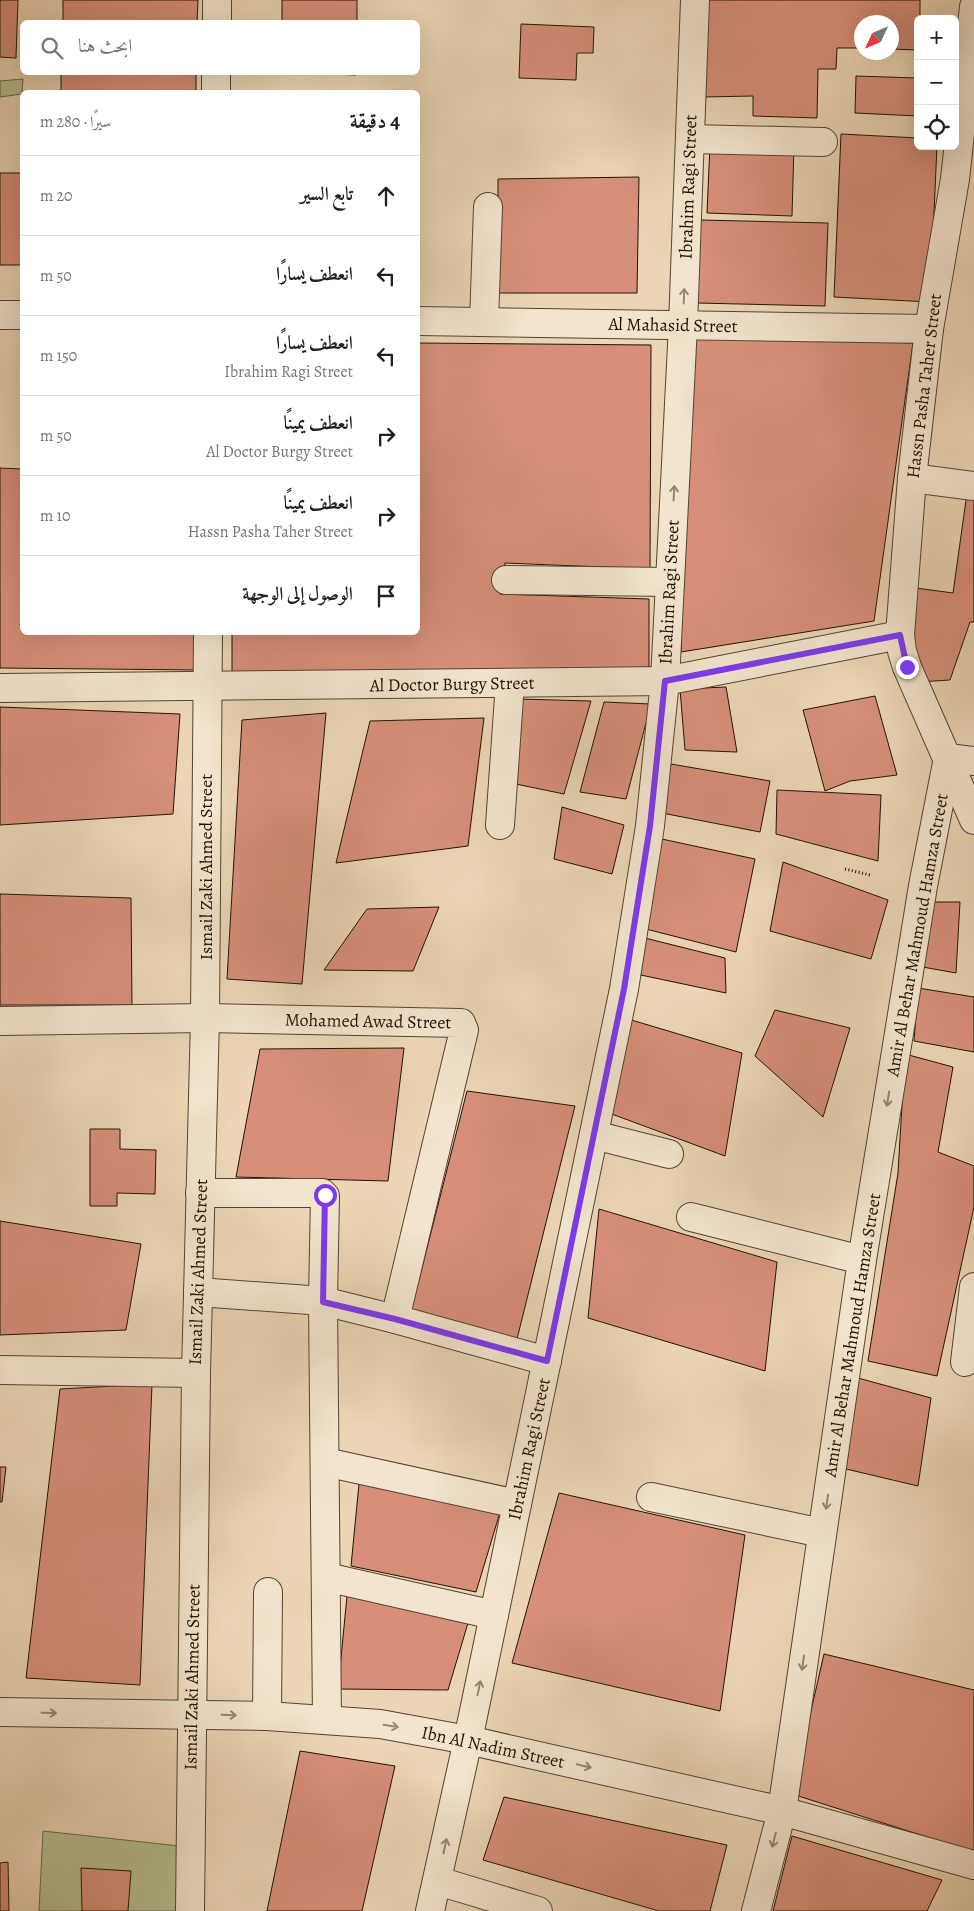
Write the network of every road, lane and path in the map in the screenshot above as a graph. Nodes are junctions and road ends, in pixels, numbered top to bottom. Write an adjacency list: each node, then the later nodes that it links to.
1 (217, 0): 4 (street)
2 (695, 0): 7 (street, Ibrahim Ragi Street)
3 (974, 7): 9 (street, Hassn Pasha Taher Street)
4 (217, 20)
5 (216, 75): 6 (street)
6 (216, 90)
7 (690, 139): 8 (street); 15 (street, Ibrahim Ragi Street, one-way to 7)
8 (824, 142)
9 (964, 180): 16 (street, Hassn Pasha Taher Street)
10 (488, 207): 14 (street)
11 (0, 315): 12 (street)
12 (20, 316)
13 (420, 321): 14 (street, Al Mahasid Street)
14 (484, 322): 15 (street, Al Mahasid Street)
15 (682, 325): 16 (street, Al Mahasid Street); 20 (street, Ibrahim Ragi Street, one-way to 15)
16 (929, 329): 17 (street, Hassn Pasha Taher Street)
17 (912, 478): 18 (street); 22 (street, Hassn Pasha Taher Street)
18 (974, 486)
19 (506, 580): 20 (street)
20 (670, 582): 23 (street, Ibrahim Ragi Street)
21 (208, 635): 25 (street, Ismail Zaki Ahmed Street)
22 (900, 635): 23 (street, Al Doctor Burgy Street); 27 (street, Hassn Pasha Taher Street)
23 (665, 681): 24 (street, Al Doctor Burgy Street); 35 (street, Ibrahim Ragi Street)
24 (510, 683): 25 (street, Al Doctor Burgy Street); 30 (street)
25 (207, 686): 26 (street, Al Doctor Burgy Street); 33 (street, Ismail Zaki Ahmed Street)
26 (0, 688)
27 (948, 758): 28 (street); 29 (street, Hassn Pasha Taher Street); 39 (street, Amir Al Behar Mahmoud Hamza Street, one-way to 39)
28 (974, 761)
29 (974, 820)
30 (500, 824)
31 (845, 869): 32 (path)
32 (870, 875)
33 (205, 1018): 34 (street, Mohamed Awad Street); 37 (street, Ismail Zaki Ahmed Street); 43 (street, Mohamed Awad Street)
34 (0, 1021)
35 (594, 1135): 36 (street); 44 (street, Ibrahim Ragi Street)
36 (669, 1154)
37 (200, 1193): 41 (street, Ismail Zaki Ahmed Street); 42 (street)
38 (691, 1217): 39 (street)
39 (862, 1260): 51 (street, Amir Al Behar Mahmoud Hamza Street, one-way to 51)
40 (974, 1287): 45 (street)
41 (198, 1292): 42 (street); 47 (street, Ismail Zaki Ahmed Street)
42 (323, 1302): 43 (street); 48 (street)
43 (395, 1319): 44 (street)
44 (547, 1361): 50 (street, Ibrahim Ragi Street)
45 (965, 1362)
46 (0, 1370): 47 (street)
47 (196, 1373): 56 (street, Ismail Zaki Ahmed Street)
48 (325, 1462): 50 (street); 52 (street)
49 (651, 1497): 51 (street)
50 (517, 1504): 54 (street, Ibrahim Ragi Street)
51 (822, 1533): 60 (street, Amir Al Behar Mahmoud Hamza Street, one-way to 60)
52 (326, 1577): 54 (street); 58 (street)
53 (268, 1592): 57 (street)
54 (494, 1615): 59 (street, Ibrahim Ragi Street, one-way to 54)
55 (0, 1712): 56 (street, Ibn Al Nadim Street, one-way to 56)
56 (191, 1714): 57 (street, Ibn Al Nadim Street, one-way to 57); 63 (street, Ismail Zaki Ahmed Street)
57 (267, 1716): 58 (street, Ibn Al Nadim Street)
58 (327, 1720): 59 (street, Ibn Al Nadim Street, one-way to 59)
59 (468, 1740): 60 (street, Ibn Al Nadim Street, one-way to 60); 62 (street, Ibrahim Ragi Street, one-way to 59)
60 (782, 1811): 61 (street, Ibn Al Nadim Street); 66 (street, Amir Al Behar Mahmoud Hamza Street, one-way to 66)
61 (974, 1865)
62 (438, 1880): 64 (street, Ibrahim Ragi Street); 65 (street)
63 (190, 1911)
64 (430, 1911)
65 (538, 1911)
66 (756, 1911)

